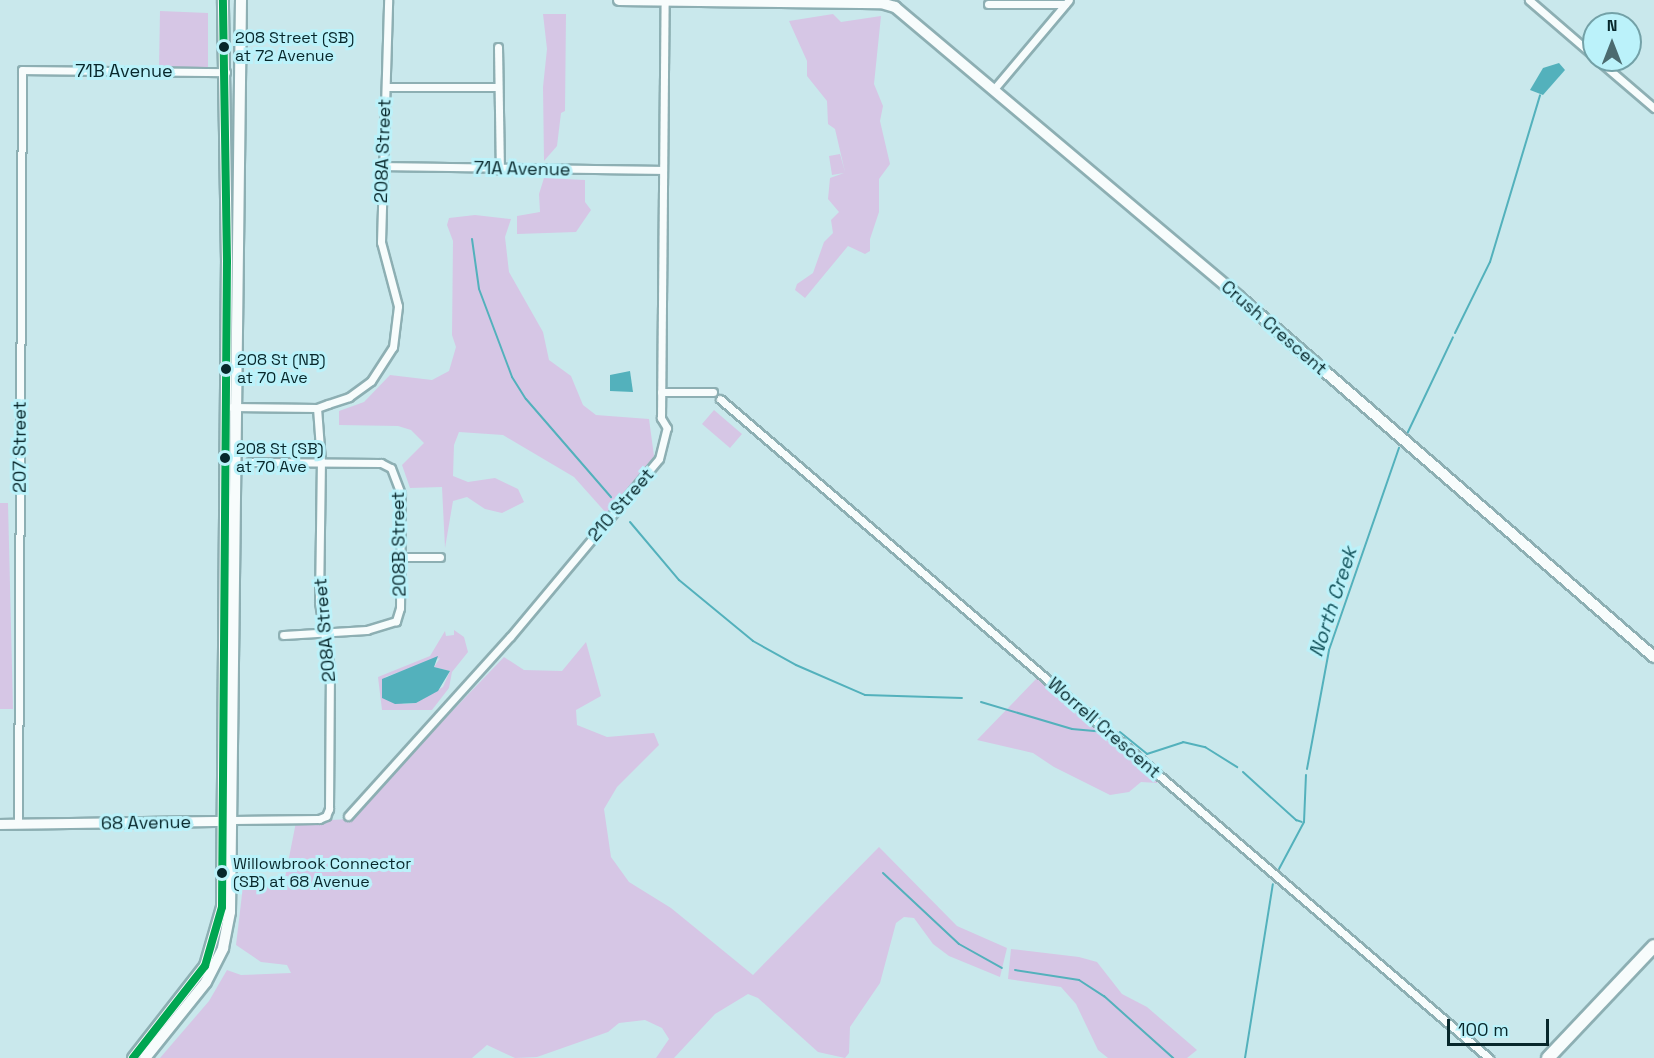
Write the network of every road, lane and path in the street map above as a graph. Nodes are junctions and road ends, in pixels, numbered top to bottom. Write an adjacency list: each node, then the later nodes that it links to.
1 (223, 0): 13 (main road)
2 (229, 0): 18 (main road)
3 (241, 0): 18 (main road)
4 (388, 0): 15 (street, 208A Street)
5 (619, 0): 6 (main road)
6 (665, 0): 17 (main road, Crush Crescent); 22 (street, 210 Street)
7 (1529, 0): 10 (street)
8 (1067, 2): 9 (street); 17 (street)
9 (988, 4)
10 (1582, 46)
11 (498, 47): 16 (street)
12 (22, 70): 13 (street, 71B Avenue); 39 (street, 207 Street)
13 (226, 72): 26 (main road)
14 (1612, 72): 19 (street)
15 (386, 87): 16 (street); 20 (street, 208A Street)
16 (498, 87): 21 (street)
17 (994, 89): 34 (main road, Crush Crescent)
18 (242, 99): 26 (main road)
19 (1654, 108)
20 (381, 166): 21 (street, 71A Avenue); 27 (street, 208A Street)
21 (500, 170): 22 (street, 71A Avenue)
22 (663, 170): 23 (street, 210 Street)
23 (661, 392): 24 (street); 36 (street, 210 Street)
24 (713, 392)
25 (720, 399): 43 (street, Worrell Crescent)
26 (232, 407): 27 (street); 37 (main road)
27 (317, 408): 29 (street, 208A Street)
28 (250, 462): 29 (street)
29 (321, 462): 30 (street, 208B Street); 32 (street, 208A Street)
30 (400, 557): 31 (street); 32 (street, 208B Street)
31 (440, 557)
32 (324, 632): 33 (street); 35 (street, 208A Street)
33 (283, 635)
34 (1654, 657)
35 (326, 815): 37 (street, 68 Avenue)
36 (348, 816)
37 (228, 821): 39 (street, 68 Avenue); 41 (main road); 42 (main road)
38 (0, 824): 39 (street, 68 Avenue)
39 (18, 824)
40 (1654, 946): 44 (highway)
41 (133, 1058)
42 (145, 1058)
43 (1489, 1058)
44 (1548, 1058)

